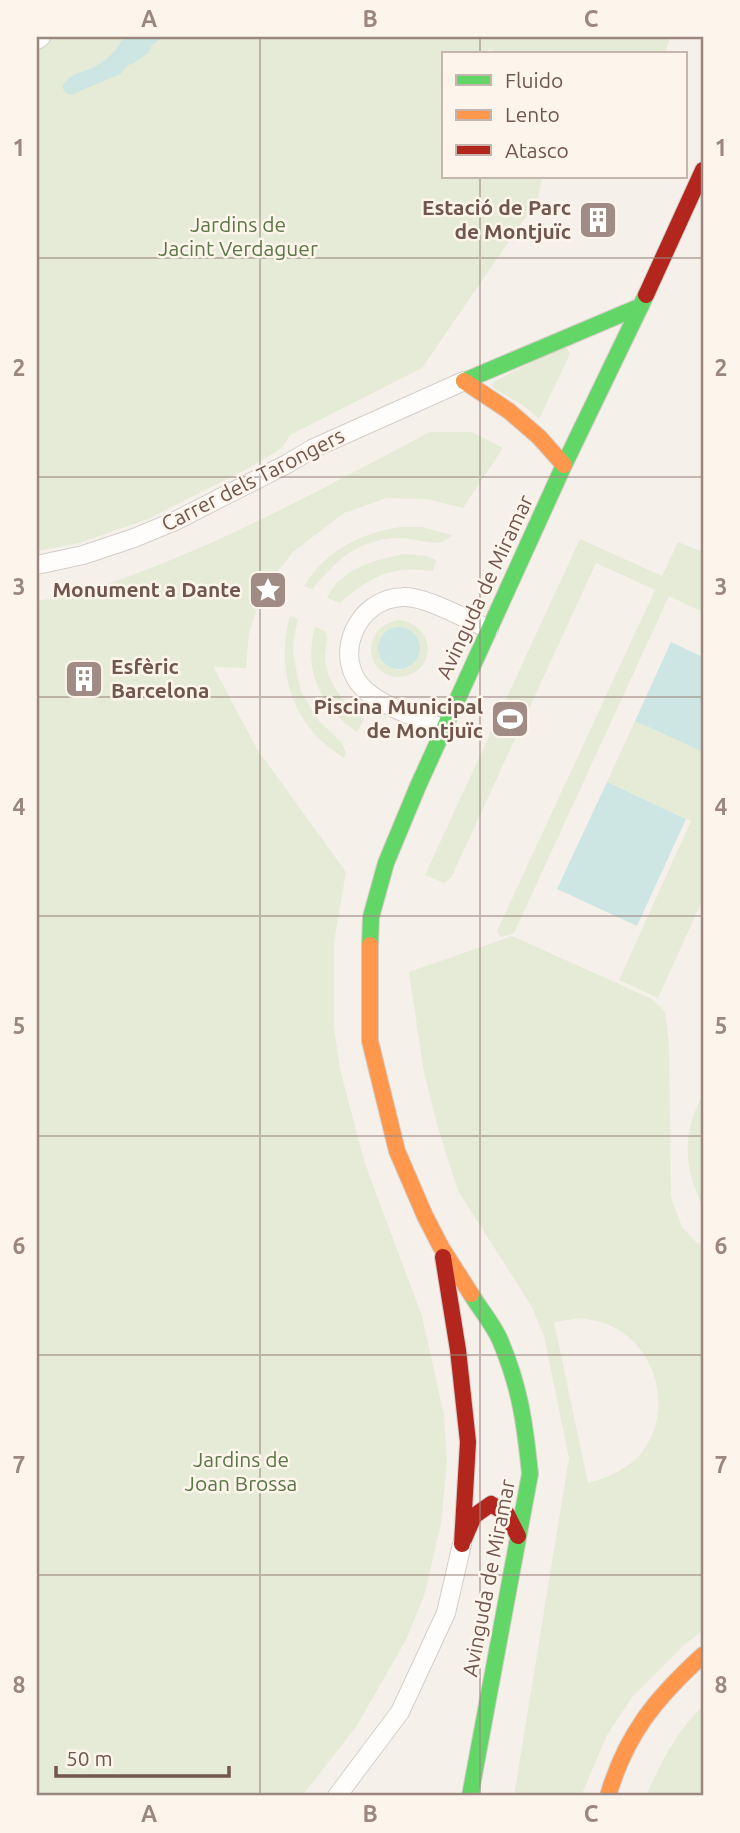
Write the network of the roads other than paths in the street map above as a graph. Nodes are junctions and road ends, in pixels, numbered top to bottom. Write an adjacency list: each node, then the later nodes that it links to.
1 (703, 170): 2 (street, Avinguda de Miramar)
2 (641, 306): 3 (street); 4 (street, Avinguda de Miramar)
3 (464, 381): 4 (street); 5 (street, Carrer dels Tarongers)
4 (564, 465): 6 (street, Avinguda de Miramar)
5 (37, 565)
6 (489, 629): 7 (street, Avinguda de Miramar); 7 (street)
7 (444, 729): 8 (street, Avinguda de Miramar)
8 (441, 1247): 9 (street, Avinguda de Miramar); 10 (street)
9 (518, 1536): 10 (street); 13 (street, Avinguda de Miramar)
10 (462, 1544): 12 (street)
11 (703, 1654): 14 (street)
12 (337, 1796)
13 (470, 1796)
14 (608, 1796)

